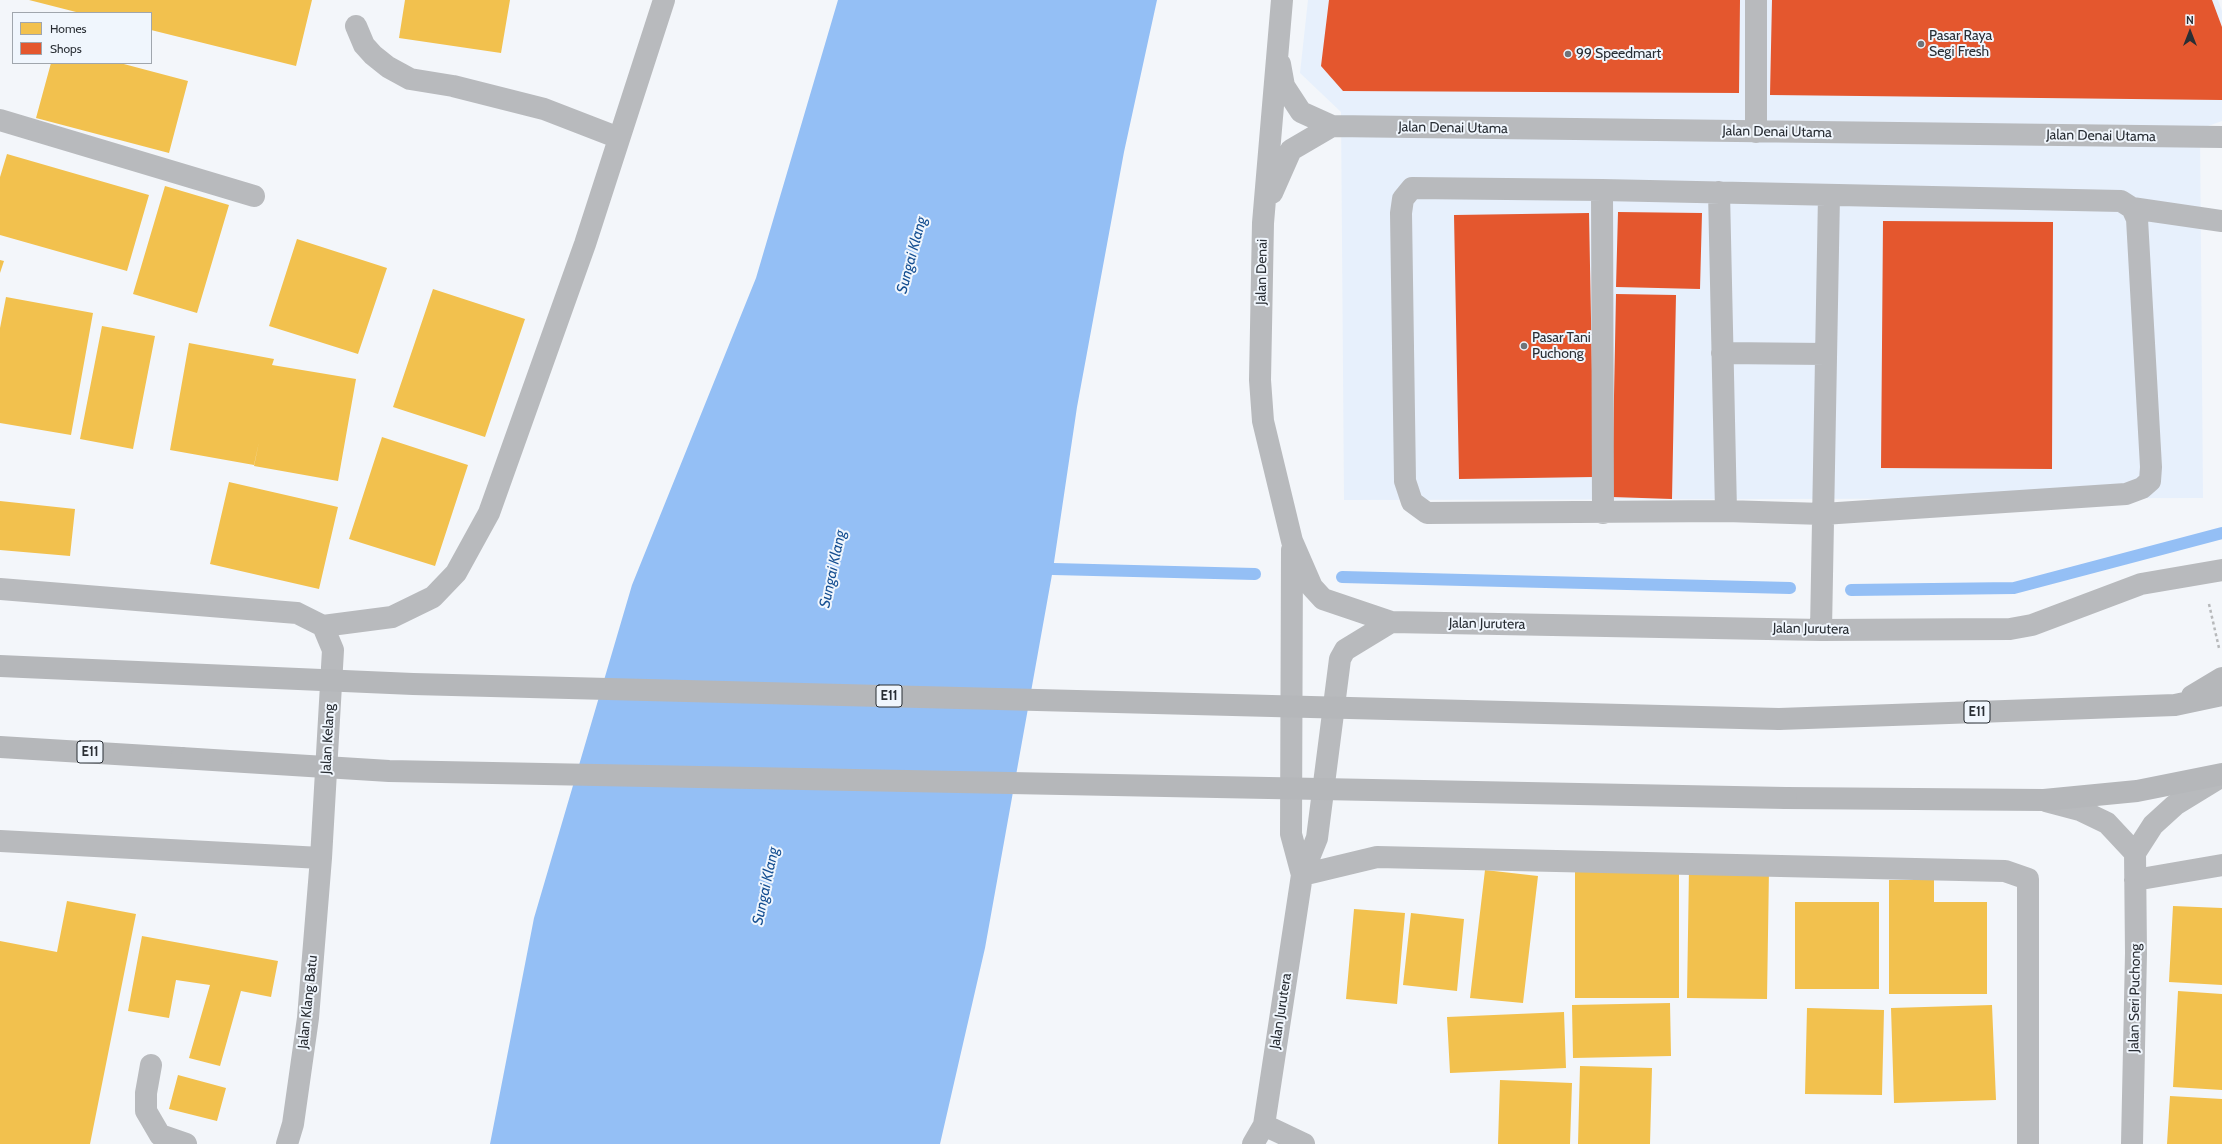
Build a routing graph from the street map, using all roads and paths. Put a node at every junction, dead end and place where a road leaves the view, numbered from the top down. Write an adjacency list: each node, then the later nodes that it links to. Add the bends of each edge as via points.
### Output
1 (664, 0): 10 (street)
2 (1282, 0): 5 (street, Jalan Denai)
3 (1756, 0): 8 (street)
4 (356, 26): 10 (street, via 368,50 388,67 410,79 453,86 544,109)
5 (1276, 47): 7 (street, Jalan Denai Utama, via 1284,86 1301,112); 17 (street, Jalan Denai)
6 (0, 120): 14 (street)
7 (1332, 126): 8 (street, Jalan Denai Utama); 17 (street, via 1291,150 1277,179)
8 (1756, 132): 9 (street, Jalan Denai Utama)
9 (2222, 137)
10 (619, 138): 28 (street, via 585,244 489,513 456,572 433,597 392,617)
11 (1602, 190): 12 (street); 21 (street); 21 (street, via 1412,188 1403,199 1401,213 1405,481 1412,502 1426,513)
12 (1719, 192): 13 (street); 18 (street)
13 (1829, 195): 15 (street, via 2121,201); 19 (street)
14 (254, 196)
15 (2132, 208): 16 (street); 22 (street, via 2137,219 2152,467 2150,481 2142,488 2126,494)
16 (2222, 221)
17 (1263, 223): 23 (street, Jalan Denai, via 1260,380 1263,421)
18 (1722, 353): 19 (street); 20 (street)
19 (1826, 354): 22 (street)
20 (1726, 511): 21 (street); 22 (street)
21 (1603, 513)
22 (1823, 514): 29 (street)
23 (1292, 541): 27 (street, Jalan Jurutera, via 1312,587 1323,599); 42 (street, Jalan Jurutera, via 1290,834)
24 (2222, 570): 29 (street, Jalan Jurutera, via 2141,584 2032,625 2010,629)
25 (0, 589): 28 (street, via 298,613)
26 (2209, 602): 30 (path)
27 (1391, 622): 29 (street, Jalan Jurutera); 42 (street, Jalan Jurutera, via 1345,650 1340,659 1318,838)
28 (323, 626): 40 (street, Jalan Kelang, via 333,650)
29 (1821, 630)
30 (2220, 656)
31 (0, 666): 34 (highway, E11, bridge, via 413,684 1779,719)
32 (2222, 678): 34 (highway)
33 (2222, 696): 34 (highway, E11)
34 (2175, 705)
35 (0, 746): 37 (highway, E11, bridge, via 389,771 1786,798)
36 (2222, 775): 37 (highway, E11, via 2137,791); 39 (street, via 2175,805 2153,825)
37 (2044, 800): 39 (street, via 2080,810 2107,823)
38 (0, 841): 40 (street)
39 (2135, 853): 43 (street, Jalan Seri Puchong)
40 (321, 858): 47 (street, Jalan Klang Batu, via 308,1018 293,1124)
41 (2222, 865): 43 (street)
42 (1302, 875): 45 (street, Jalan Jurutera); 50 (street, via 1376,857 2005,871 2028,879)
43 (2135, 880): 51 (street, Jalan Seri Puchong)
44 (150, 1064): 46 (street, via 146,1111 160,1135)
45 (1264, 1124): 48 (street, Jalan Jurutera); 49 (street)
46 (186, 1144)
47 (286, 1144)
48 (1253, 1144)
49 (1304, 1144)
50 (2028, 1144)
51 (2132, 1144)

